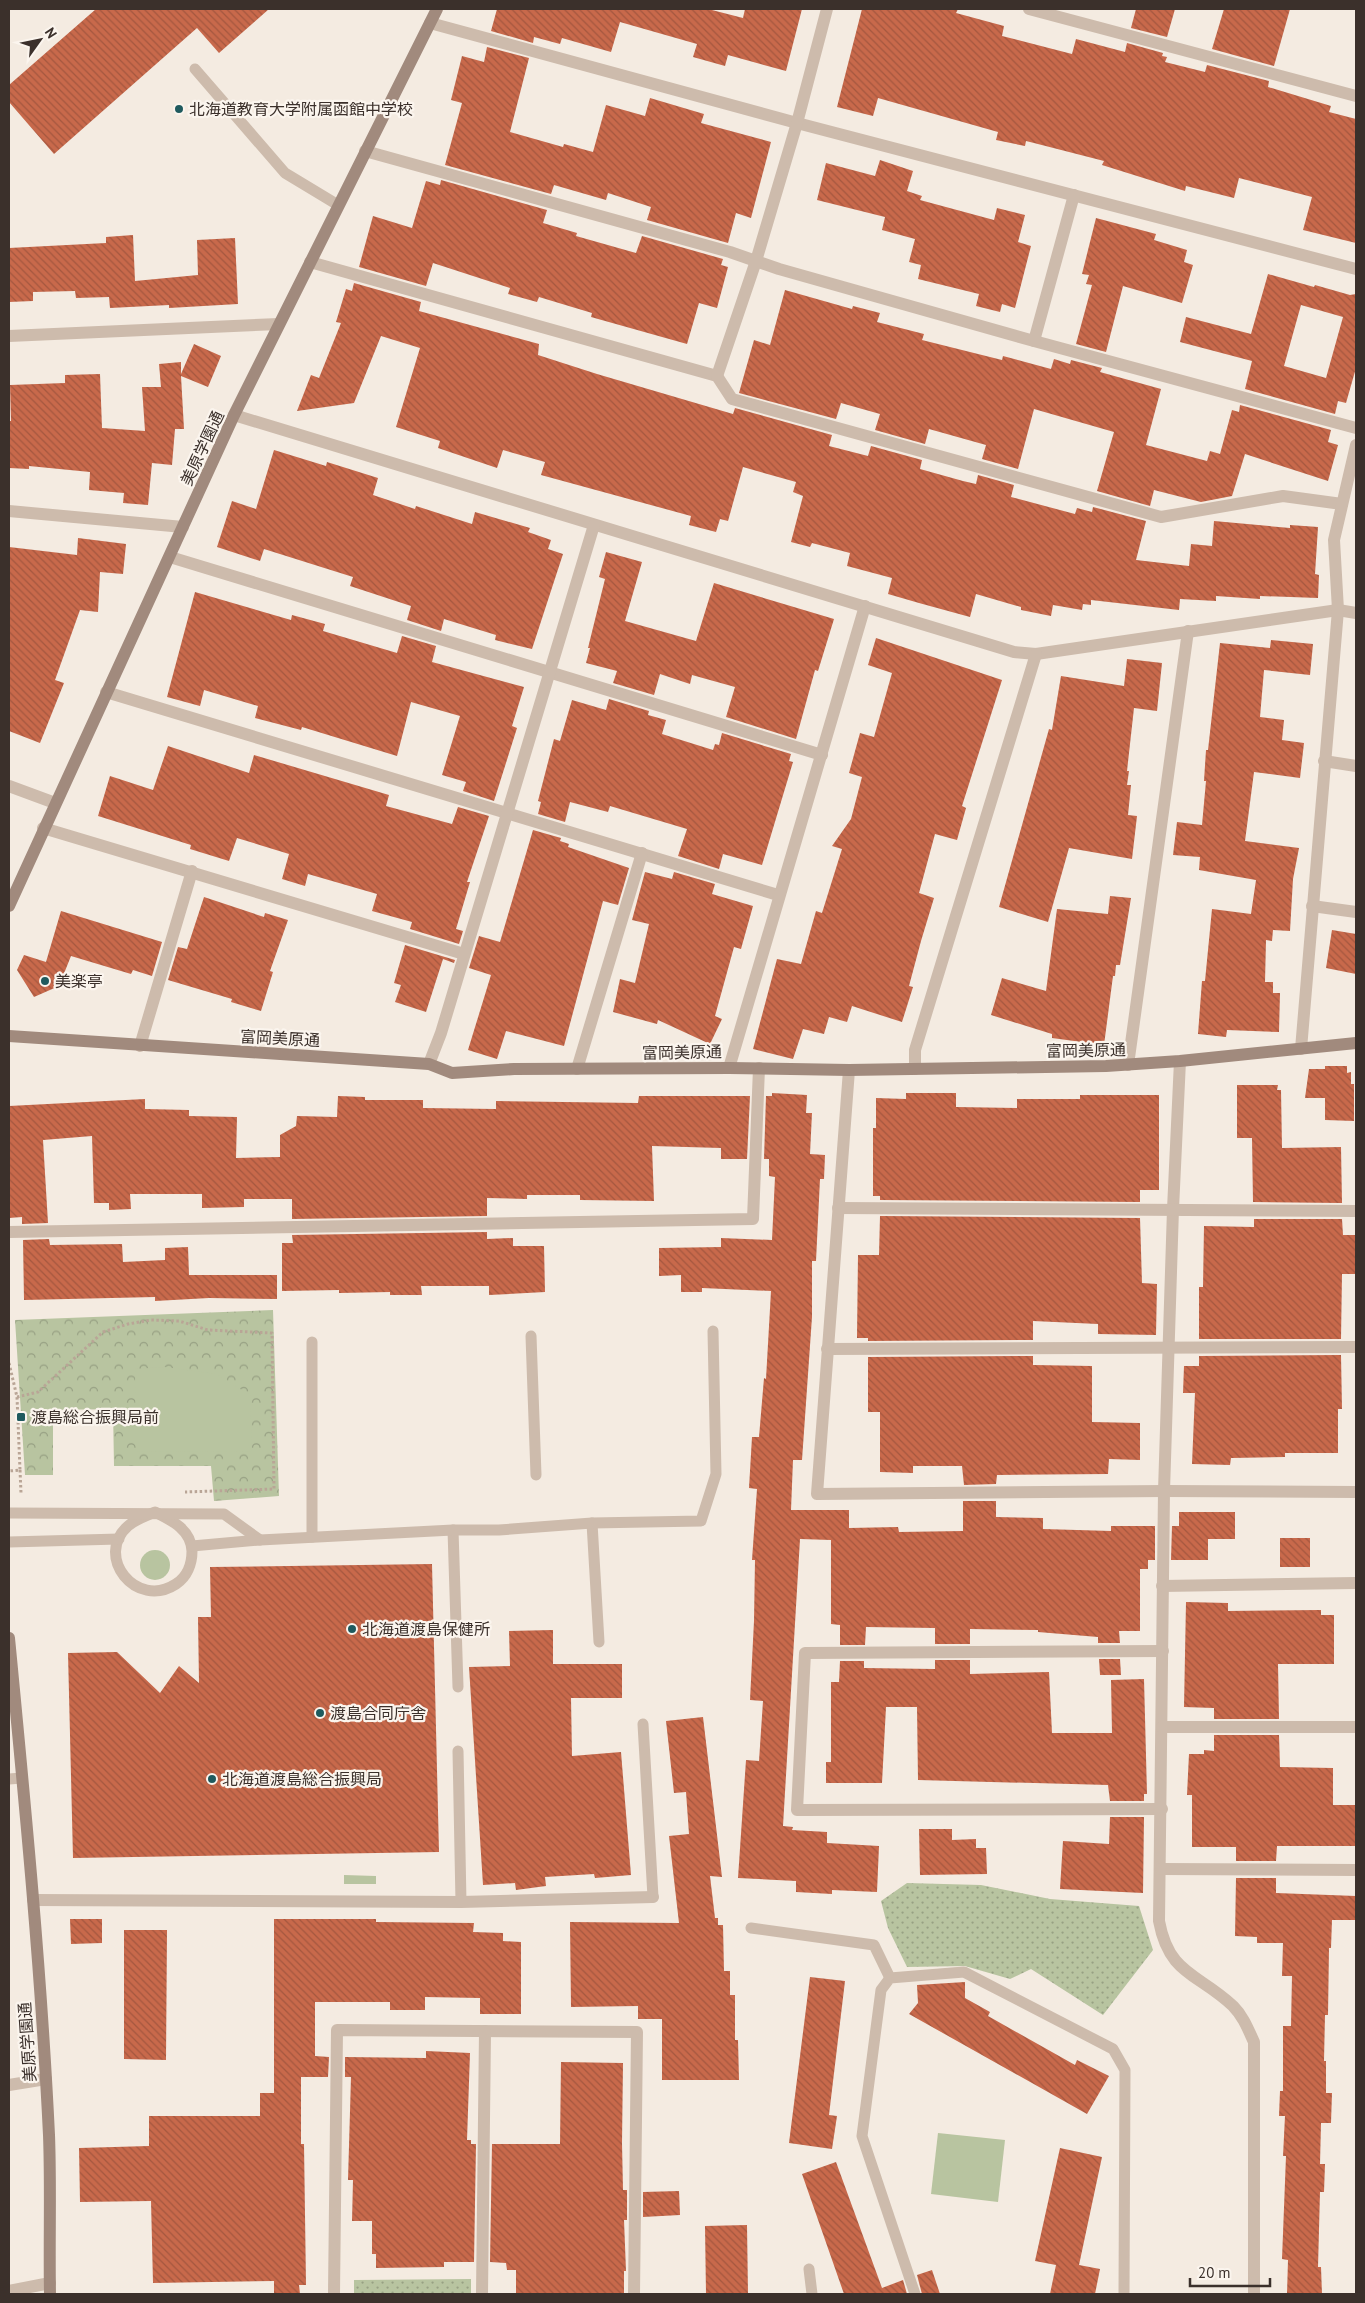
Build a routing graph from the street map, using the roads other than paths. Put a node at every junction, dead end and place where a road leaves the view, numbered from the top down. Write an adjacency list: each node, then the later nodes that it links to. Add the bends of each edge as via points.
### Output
1 (437, 9): 4 (street, 美原学園通)
2 (826, 9): 7 (street)
3 (1029, 9): 6 (street)
4 (430, 23): 7 (street); 8 (street, 美原学園通)
5 (195, 69): 10 (lane, via 285,173)
6 (1356, 96)
7 (797, 123): 9 (street); 11 (street)
8 (365, 151): 10 (street, 美原学園通); 11 (street)
9 (1074, 196): 13 (street); 16 (street)
10 (338, 205): 12 (street, 美原学園通)
11 (756, 261): 16 (street); 17 (street)
12 (310, 262): 14 (street, 美原学園通); 17 (street)
13 (1356, 269)
14 (279, 324): 15 (street); 18 (street, 美原学園通)
15 (9, 336)
16 (1034, 341): 19 (street)
17 (716, 376): 21 (street, via 732,399 1161,517 1283,496)
18 (234, 415): 23 (street); 24 (street, 美原学園通)
19 (1356, 428)
20 (1356, 445): 21 (street)
21 (1342, 504): 27 (street, via 1334,540)
22 (9, 511): 24 (street)
23 (594, 525): 26 (street); 31 (street)
24 (183, 527): 25 (street, 美原学園通)
25 (170, 558): 31 (street); 32 (street, 美原学園通)
26 (865, 606): 30 (street, via 1014,652); 33 (street)
27 (1338, 610): 28 (street); 29 (street); 34 (street)
28 (1356, 613)
29 (1188, 631): 30 (street); 53 (street)
30 (1036, 654): 57 (street, via 914,1050)
31 (550, 674): 33 (street); 38 (street)
32 (106, 692): 37 (street, 美原学園通); 38 (street)
33 (822, 755): 42 (street)
34 (1324, 761): 35 (street); 44 (street)
35 (1356, 766)
36 (9, 786): 37 (street)
37 (55, 803): 39 (street, 美原学園通)
38 (507, 813): 40 (street); 46 (street)
39 (43, 828): 41 (street); 43 (street, 美原学園通)
40 (642, 854): 42 (street); 56 (street)
41 (192, 871): 46 (street); 49 (street)
42 (778, 895): 54 (street)
43 (9, 906)
44 (1312, 906): 45 (street); 50 (street)
45 (1356, 912)
46 (464, 954): 52 (street)
47 (9, 1036): 49 (street, 富岡美原通)
48 (1356, 1043): 50 (street, 富岡美原通)
49 (140, 1046): 52 (street, 富岡美原通)
50 (1301, 1049): 51 (street, 富岡美原通)
51 (1180, 1061): 53 (street, 富岡美原通); 60 (street)
52 (429, 1064): 56 (street, 富岡美原通, via 452,1073)
53 (1128, 1065): 57 (street, 富岡美原通)
54 (729, 1068): 55 (street, 富岡美原通); 56 (street, 富岡美原通)
55 (759, 1068): 58 (street, 富岡美原通); 62 (street, via 753,1219)
56 (577, 1069)
57 (915, 1069): 58 (street, 富岡美原通)
58 (849, 1070): 59 (street)
59 (838, 1208): 60 (street); 67 (street)
60 (1173, 1209): 61 (street); 68 (street)
61 (1356, 1211)
62 (9, 1232)
63 (713, 1331): 74 (lane, via 716,1474 701,1521)
64 (531, 1336): 69 (lane)
65 (312, 1342): 76 (lane)
66 (1356, 1347): 68 (street)
67 (827, 1349): 68 (street); 70 (street, via 817,1494)
68 (1169, 1349): 70 (street)
69 (536, 1475)
70 (1164, 1491): 71 (street); 82 (street)
71 (1356, 1492)
72 (155, 1512): 73 (lane); 77 (lane, via 128,1526); 78 (lane, via 224,1514); 80 (lane, via 179,1524)
73 (9, 1513)
74 (592, 1523): 75 (lane); 84 (lane)
75 (454, 1530): 76 (lane); 87 (lane)
76 (312, 1538): 78 (lane)
77 (119, 1539): 79 (lane); 80 (lane, via 117,1564 123,1576 132,1585 151,1591 170,1588 180,1582 188,1571)
78 (260, 1540): 80 (lane)
79 (9, 1542)
80 (192, 1546)
81 (1356, 1582): 82 (street)
82 (1162, 1586): 85 (street)
83 (9, 1638): 86 (street, 美原学園通)
84 (599, 1642)
85 (1163, 1651): 89 (street); 94 (street, via 805,1652 797,1810)
86 (11, 1676): 92 (street, 美原学園通)
87 (458, 1687)
88 (643, 1724): 97 (lane)
89 (1162, 1727): 90 (street); 94 (street)
90 (1356, 1727)
91 (458, 1751): 99 (lane)
92 (22, 1778): 93 (lane); 98 (street, 美原学園通)
93 (9, 1779)
94 (1162, 1810): 95 (street)
95 (1161, 1869): 96 (street); 114 (street, via 1159,1921 1165,1946 1180,1966 1232,2005 1254,2042)
96 (1356, 1870)
97 (653, 1897): 99 (street)
98 (33, 1900): 99 (street); 103 (street, 美原学園通)
99 (460, 1902)
100 (752, 1928): 101 (lane, via 874,1945)
101 (890, 1978): 112 (lane, via 881,1990 862,2136); 113 (lane, via 964,1972 1113,2049 1125,2070)
102 (485, 2031): 108 (street, via 337,2030); 109 (street); 110 (street, via 637,2032)
103 (46, 2079): 104 (street); 106 (street, 美原学園通)
104 (9, 2084)
105 (809, 2269): 111 (lane)
106 (50, 2289): 107 (street)
107 (9, 2291)
108 (334, 2294)
109 (482, 2294)
110 (634, 2294)
111 (812, 2294)
112 (915, 2294)
113 (1124, 2294)
114 (1254, 2294)

